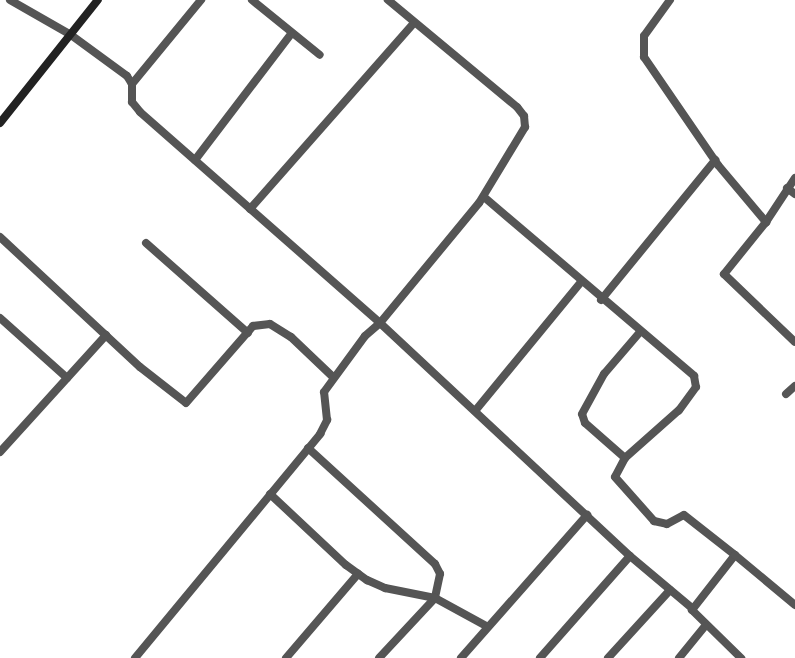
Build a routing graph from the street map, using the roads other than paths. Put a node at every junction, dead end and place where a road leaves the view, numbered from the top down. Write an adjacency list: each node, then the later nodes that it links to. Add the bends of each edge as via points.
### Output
1 (10, 0): 9 (street)
2 (98, 0): 9 (street)
3 (201, 0): 11 (street)
4 (252, 0): 8 (street)
5 (388, 0): 7 (street)
6 (670, 0): 14 (street, via 644,36 641,47)
7 (413, 24): 18 (street, via 524,116 521,137); 19 (street)
8 (291, 34): 10 (street); 13 (street)
9 (71, 35): 11 (street, via 127,76); 12 (street)
10 (320, 55)
11 (132, 84): 13 (street, via 132,102)
12 (0, 123)
13 (195, 160): 19 (street)
14 (715, 160): 20 (street); 24 (street)
15 (795, 178): 16 (street)
16 (787, 188): 17 (street); 20 (street)
17 (795, 194)
18 (484, 197): 23 (street); 26 (street)
19 (250, 209): 26 (street)
20 (766, 222): 30 (street, via 724,274)
21 (0, 237): 29 (street)
22 (146, 243): 28 (street)
23 (580, 282): 24 (street); 35 (street)
24 (601, 300): 27 (street)
25 (0, 318): 32 (street)
26 (380, 323): 31 (street, via 365,336); 35 (street)
27 (640, 332): 38 (street, via 604,374 582,414 585,423); 38 (street, via 694,376 697,383 679,410)
28 (248, 333): 29 (street, via 186,403); 31 (street, via 254,326 270,324 291,337)
29 (106, 335): 32 (street)
30 (795, 342)
31 (333, 377): 36 (street, via 324,392 327,420)
32 (67, 378): 37 (street)
33 (795, 386): 34 (street)
34 (786, 394)
35 (475, 411): 40 (street)
36 (308, 448): 39 (street); 45 (street, via 435,564 440,574)
37 (0, 452)
38 (626, 458): 41 (street, via 616,481 654,521 667,524 684,515)
39 (270, 494): 43 (street); 50 (street)
40 (587, 515): 42 (street); 49 (street)
41 (734, 555): 46 (street); 47 (street)
42 (630, 556): 44 (street); 54 (street)
43 (358, 574): 45 (street, via 385,588); 51 (street)
44 (670, 590): 47 (street); 55 (street)
45 (435, 598): 49 (street); 52 (street)
46 (795, 605)
47 (692, 608): 48 (street, via 693,615)
48 (705, 626): 56 (street); 57 (street)
49 (488, 627): 53 (street)
50 (134, 658)
51 (286, 658)
52 (379, 658)
53 (461, 658)
54 (540, 658)
55 (608, 658)
56 (679, 658)
57 (741, 658)

